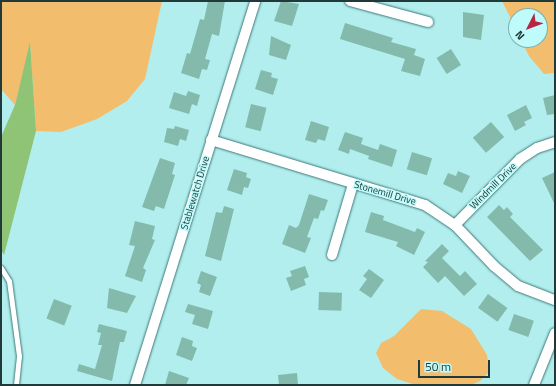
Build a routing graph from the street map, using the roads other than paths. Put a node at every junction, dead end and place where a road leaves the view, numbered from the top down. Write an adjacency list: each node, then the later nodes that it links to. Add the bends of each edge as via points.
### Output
1 (255, 1): 4 (street, Stablewatch Drive)
2 (350, 1): 3 (street)
3 (428, 22)
4 (211, 140): 6 (street, Stonemill Drive); 13 (street, Stablewatch Drive)
5 (555, 142): 7 (street, Windmill Drive, via 537,148 520,159)
6 (353, 184): 7 (street, Stonemill Drive, via 401,195 425,205); 8 (street)
7 (455, 225): 10 (street, Stonemill Drive, via 494,266 518,286)
8 (332, 255)
9 (1, 268): 12 (lane, via 9,281 19,356)
10 (555, 300)
11 (555, 333): 14 (street)
12 (16, 385)
13 (135, 385)
14 (534, 385)

